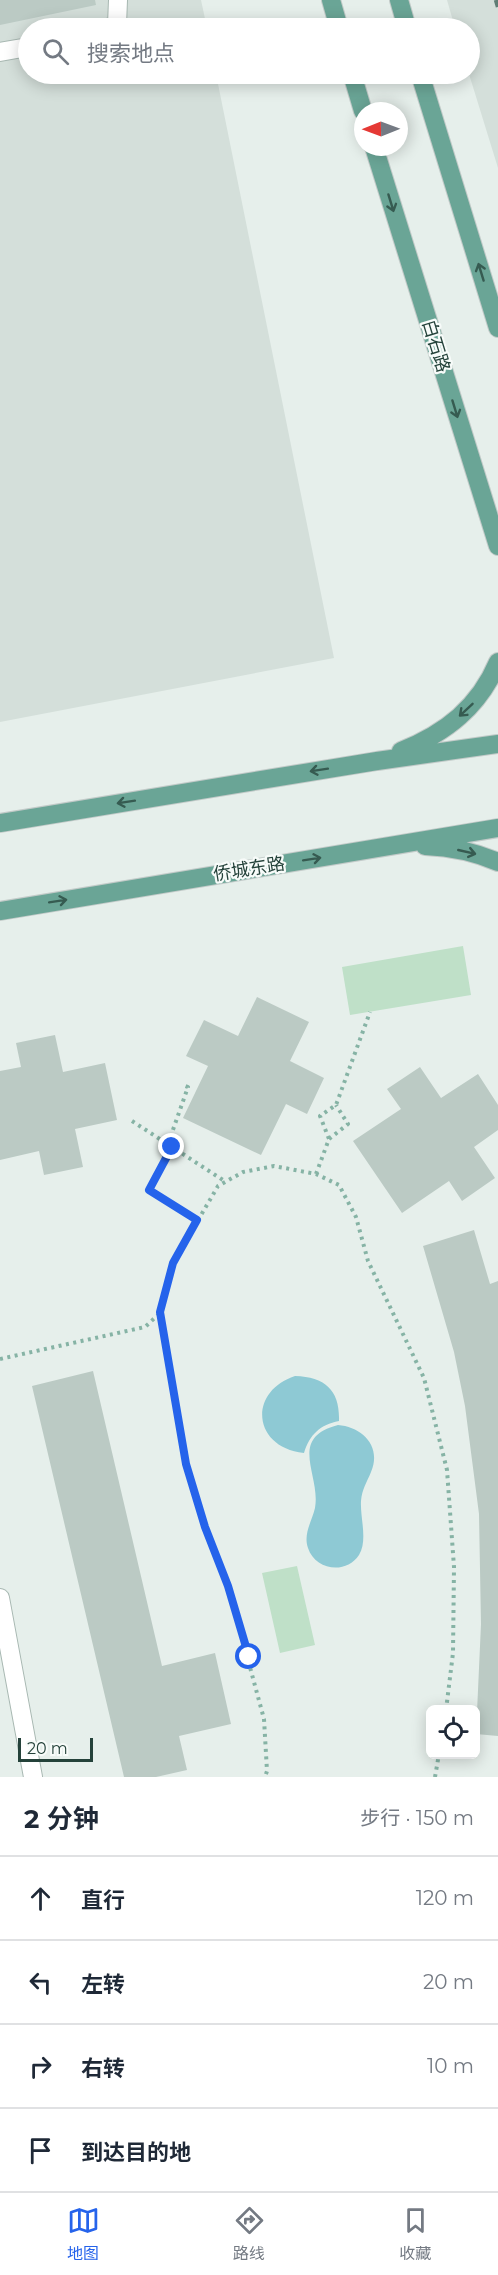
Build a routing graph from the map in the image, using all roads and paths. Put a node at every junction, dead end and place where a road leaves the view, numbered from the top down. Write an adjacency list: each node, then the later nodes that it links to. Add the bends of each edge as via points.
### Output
1 (118, 0): 4 (street)
2 (331, 0): 5 (main road)
3 (399, 0): 6 (main road)
4 (117, 18)
5 (336, 18)
6 (404, 18)
7 (18, 48): 8 (street)
8 (0, 51)
9 (355, 84): 11 (main road)
10 (423, 84): 13 (main road, one-way to 10)
11 (360, 102)
12 (377, 156): 14 (main road, 白石路, one-way to 14)
13 (498, 328)
14 (498, 546)
15 (498, 662): 17 (main road, one-way to 17, via 472,706 450,725 422,743)
16 (498, 744): 17 (main road)
17 (376, 761): 18 (main road, one-way to 18)
18 (0, 823)
19 (498, 828): 20 (main road, 侨城东路)
20 (393, 845): 21 (main road, one-way to 21, via 444,847); 22 (main road, 侨城东路, one-way to 20)
21 (498, 862)
22 (0, 911)
23 (370, 1012): 25 (path)
24 (183, 1085): 28 (path, via 188,1087)
25 (336, 1105): 27 (path, via 320,1116); 27 (path, via 348,1124)
26 (132, 1121): 28 (path)
27 (329, 1139): 29 (path)
28 (170, 1146): 30 (path); 31 (path, via 149,1190)
29 (316, 1174): 30 (path, via 274,1166 243,1172); 35 (path, via 339,1185 356,1217 368,1261 424,1378 447,1470 454,1567 453,1653)
30 (226, 1182): 31 (path, via 218,1186)
31 (197, 1220): 32 (path, via 173,1263)
32 (160, 1312): 33 (path, via 145,1327); 38 (path, via 186,1464 228,1586 264,1719)
33 (0, 1359)
34 (0, 1598): 37 (street)
35 (447, 1705)
36 (438, 1759): 39 (path)
37 (33, 1777)
38 (265, 1777)
39 (435, 1777)

